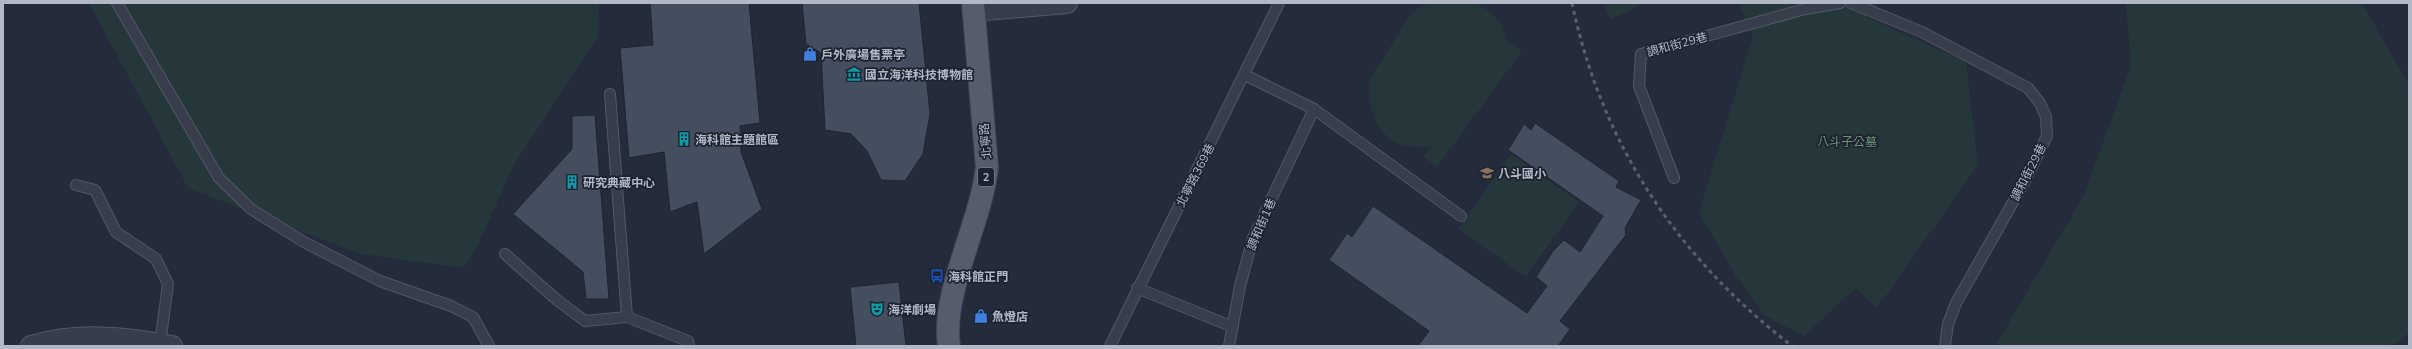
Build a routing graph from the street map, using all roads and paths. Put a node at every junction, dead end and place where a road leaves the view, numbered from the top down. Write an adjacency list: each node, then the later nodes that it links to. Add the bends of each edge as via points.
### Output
1 (118, 3): 20 (lane, via 219,178 251,209 304,242 380,281 451,306 473,317)
2 (1067, 3): 6 (street)
3 (1279, 3): 7 (lane, 北寧路369巷)
4 (1840, 3): 10 (lane, 調和街29巷, via 1806,9 1641,54 1639,86)
5 (1851, 3): 25 (lane, 調和街29巷, via 1922,32 2028,88 2040,103 2046,117 2047,136 2025,181 1956,303 1948,324)
6 (973, 7): 22 (main road, 北寧路 / 2, via 987,167 984,192 951,299 948,320)
7 (1245, 75): 9 (lane); 14 (lane, 北寧路369巷)
8 (610, 94): 15 (lane)
9 (1314, 109): 12 (lane); 16 (lane, 調和街1巷, via 1253,238 1240,286)
10 (1674, 178)
11 (76, 185): 18 (lane, via 94,190 116,232 156,258 168,284)
12 (1461, 216)
13 (505, 254): 15 (lane, via 556,300 585,321)
14 (1137, 288): 16 (lane); 23 (lane, 北寧路369巷)
15 (627, 317): 21 (lane, via 688,341)
16 (1233, 328): 24 (lane, 調和街1巷)
17 (86, 342): 18 (street, via 130,339); 19 (street, via 51,340)
18 (166, 345)
19 (31, 346)
20 (490, 346)
21 (688, 346)
22 (949, 346)
23 (1110, 346)
24 (1229, 346)
25 (1945, 346)

